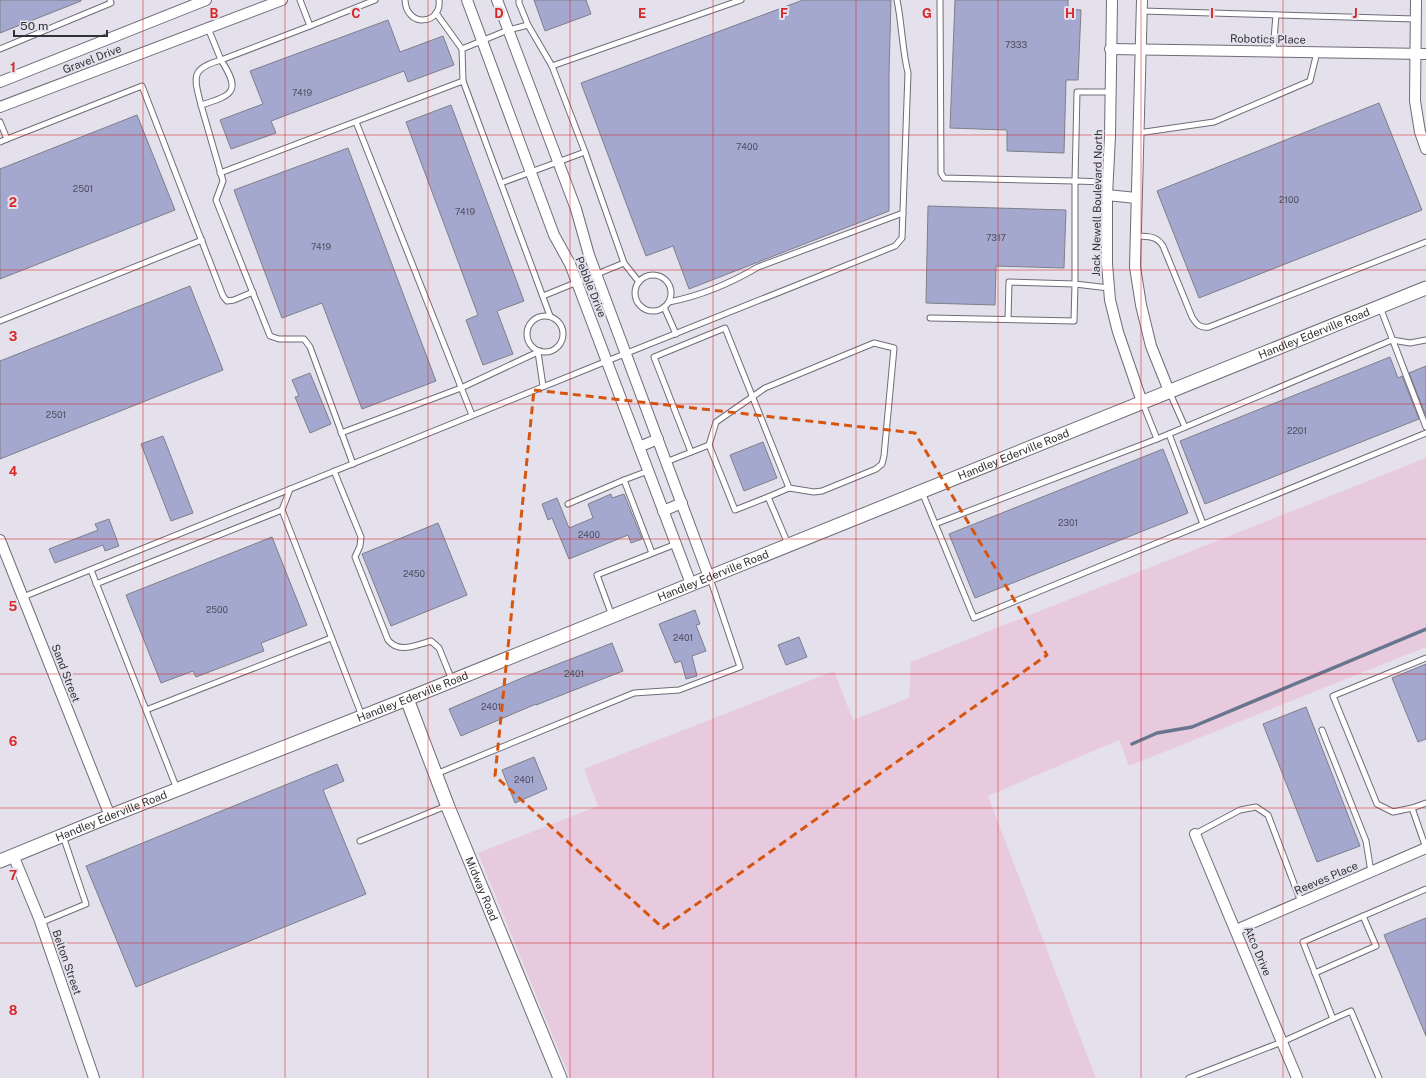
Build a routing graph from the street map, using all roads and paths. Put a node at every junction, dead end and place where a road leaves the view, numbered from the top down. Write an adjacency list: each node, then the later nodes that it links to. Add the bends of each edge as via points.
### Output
1 (110, 0): 27 (lane, via 111,3)
2 (206, 0): 36 (street, Gravel Drive)
3 (282, 0): 23 (street, Gravel Drive)
4 (300, 0): 22 (lane)
5 (375, 0): 22 (lane)
6 (405, 0): 18 (lane, via 407,12 416,19 427,19)
7 (439, 0): 18 (lane)
8 (467, 0): 25 (street, Pebble Drive)
9 (497, 0): 24 (street, Pebble Drive)
10 (519, 0): 21 (lane)
11 (741, 0): 35 (lane)
12 (897, 0): 56 (lane, via 908,73)
13 (940, 0): 51 (lane, via 941,173 944,178)
14 (1112, 0): 26 (street, Jack Newell Boulevard North)
15 (1142, 0): 17 (street)
16 (1416, 0): 20 (street)
17 (1142, 11): 19 (lane); 29 (street)
18 (436, 13): 28 (lane)
19 (1276, 15): 20 (lane); 30 (lane)
20 (1416, 19): 32 (street)
21 (528, 25): 24 (lane); 35 (lane)
22 (310, 26): 34 (lane)
23 (208, 28): 34 (lane); 40 (street, Gravel Drive)
24 (508, 30): 25 (lane); 48 (street, Pebble Drive)
25 (482, 41): 28 (lane); 49 (street, Pebble Drive)
26 (1110, 48): 29 (street, Robotics Place); 38 (street, Jack Newell Boulevard North)
27 (0, 49)
28 (462, 49): 37 (lane)
29 (1140, 49): 30 (street, Robotics Place); 43 (street)
30 (1273, 51): 31 (street, Robotics Place)
31 (1317, 52): 32 (street, Robotics Place); 43 (lane, via 1310,82 1214,122)
32 (1414, 53): 33 (street, Robotics Place); 46 (street, via 1415,101 1420,132)
33 (1426, 54)
34 (221, 60): 39 (lane, via 203,66 198,71 196,84); 39 (lane, via 233,83 232,89 224,98)
35 (552, 66): 47 (lane)
36 (0, 82)
37 (464, 82): 42 (lane); 53 (lane)
38 (1110, 92): 51 (lane, via 1077,92); 52 (street, Jack Newell Boulevard North)
39 (201, 104): 50 (lane)
40 (0, 108)
41 (0, 122): 44 (lane)
42 (356, 122): 50 (lane); 83 (lane)
43 (1138, 133): 55 (street)
44 (7, 139): 45 (lane); 58 (lane, via 142,86)
45 (0, 142)
46 (1426, 149)
47 (584, 152): 48 (lane); 60 (lane)
48 (558, 161): 49 (lane); 61 (street, Pebble Drive, via 576,208 588,255)
49 (530, 172): 53 (lane); 62 (street, Pebble Drive, via 554,235)
50 (220, 174): 67 (lane, via 222,181 216,200)
51 (1076, 181): 52 (lane); 64 (lane)
52 (1108, 182): 54 (street, Jack Newell Boulevard North)
53 (501, 183): 68 (lane)
54 (1107, 195): 55 (street); 65 (street, Jack Newell Boulevard North)
55 (1136, 198): 57 (street)
56 (903, 213): 69 (lane, via 758,267 738,279 686,299); 76 (lane, via 902,238 895,246)
57 (1136, 236): 59 (lane, via 1159,240 1192,317 1196,325 1202,328); 84 (street, via 1135,267 1141,305 1151,346)
58 (202, 240): 67 (lane, via 222,296 228,301); 75 (lane)
59 (1426, 242)
60 (624, 263): 61 (lane); 63 (lane)
61 (596, 274): 62 (lane); 80 (street, Pebble Drive)
62 (577, 282): 68 (lane); 81 (street, Pebble Drive)
63 (639, 282): 69 (lane, via 654,275 664,279 670,287); 70 (lane, via 636,293 639,303 654,311)
64 (1075, 284): 65 (lane); 74 (lane, via 1009,282); 74 (lane, via 1074,321)
65 (1109, 288): 86 (street, Jack Newell Boulevard North, via 1118,332)
66 (1426, 288): 71 (main road, Handley Ederville Road)
67 (253, 292): 90 (lane, via 270,336 279,339 304,339 310,347)
68 (543, 296): 72 (lane)
69 (669, 302): 70 (lane)
70 (664, 307): 76 (lane)
71 (1380, 307): 77 (lane); 84 (main road, Handley Ederville Road)
72 (550, 316): 79 (lane, via 539,316 530,323 528,329 528,340); 79 (lane, via 560,322 564,333 563,339 552,351)
73 (930, 318): 74 (lane)
74 (1008, 319)
75 (0, 321)
76 (676, 334): 80 (lane)
77 (1392, 340): 78 (lane, via 1410,343); 88 (lane); 89 (lane)
78 (1426, 340)
79 (539, 352): 82 (lane); 83 (lane)
80 (626, 354): 81 (lane); 93 (street, Pebble Drive)
81 (607, 361): 82 (lane); 96 (street, Pebble Drive)
82 (543, 386): 87 (lane)
83 (461, 388): 87 (lane); 90 (lane)
84 (1169, 391): 86 (main road, Handley Ederville Road); 88 (lane)
85 (752, 396): 95 (lane, via 716,422); 97 (lane, via 725,328 654,357); 103 (lane); 103 (lane, via 765,388 874,342 894,348 882,464 876,469 822,491)
86 (1142, 402): 94 (lane); 105 (main road, Handley Ederville Road)
87 (472, 415): 99 (lane)
88 (1185, 427): 92 (lane)
89 (1426, 427)
90 (341, 433): 99 (lane)
91 (1426, 433): 112 (lane)
92 (1169, 434): 94 (lane); 112 (lane)
93 (658, 439): 96 (street); 98 (street, Pebble Drive)
94 (1157, 439): 111 (lane)
95 (709, 445): 97 (lane); 106 (lane, via 735,510)
96 (639, 447): 101 (street, Pebble Drive)
97 (691, 452): 98 (lane)
98 (666, 462): 107 (street, Pebble Drive)
99 (352, 464): 100 (lane)
100 (334, 471): 104 (lane); 125 (lane, via 361,537 355,557 388,640 392,645 404,648 431,641 439,648)
101 (648, 471): 102 (lane); 110 (street, Pebble Drive)
102 (624, 480): 108 (lane); 116 (lane)
103 (789, 488): 106 (lane)
104 (290, 489): 109 (lane); 117 (lane)
105 (922, 491): 111 (lane); 115 (main road, Handley Ederville Road)
106 (768, 497): 115 (lane)
107 (682, 503): 110 (street); 118 (street, Pebble Drive)
108 (568, 504)
109 (282, 510): 119 (lane); 123 (lane)
110 (663, 511): 114 (street, Pebble Drive)
111 (935, 524): 112 (lane, via 974,618)
112 (1203, 524)
113 (0, 540): 121 (street, Sand Street)
114 (676, 544): 116 (lane); 120 (street, Pebble Drive)
115 (788, 545): 118 (main road, Handley Ederville Road)
116 (652, 553): 122 (lane, via 596,575)
117 (91, 570): 119 (lane); 121 (lane)
118 (709, 577): 120 (main road, Handley Ederville Road); 130 (lane, via 740,667 679,690 634,693)
119 (96, 584): 127 (lane)
120 (691, 584): 122 (main road, Handley Ederville Road)
121 (23, 597): 135 (street, Sand Street)
122 (612, 616): 125 (main road, Handley Ederville Road)
123 (331, 638): 127 (lane); 128 (lane)
124 (1426, 658): 134 (lane, via 1333,696 1377,804 1393,812)
125 (452, 681): 126 (main road, Handley Ederville Road)
126 (407, 699): 128 (main road, Handley Ederville Road); 130 (main road, Midway Road)
127 (146, 710): 131 (lane)
128 (362, 717): 131 (main road, Handley Ederville Road)
129 (1322, 730): 142 (lane, via 1366,841)
130 (436, 774): 133 (main road, Midway Road)
131 (177, 790): 135 (main road, Handley Ederville Road)
132 (1426, 803): 134 (lane)
133 (448, 806): 138 (lane); 152 (main road, Midway Road)
134 (1412, 808): 139 (lane)
135 (110, 816): 137 (main road, Handley Ederville Road)
136 (1196, 834): 144 (lane, via 1240,810 1256,807 1268,815); 147 (street, Atco Drive)
137 (63, 835): 140 (main road, Handley Ederville Road); 146 (lane, via 86,904)
138 (360, 841)
139 (1426, 848): 142 (street, Reeves Place)
140 (13, 856): 141 (main road, Handley Ederville Road); 146 (street, Belton Street)
141 (0, 861)
142 (1371, 872): 144 (street, Reeves Place)
143 (1426, 889): 145 (lane)
144 (1300, 902): 147 (street, Reeves Place)
145 (1363, 916): 148 (lane, via 1303,942); 148 (lane, via 1376,946)
146 (40, 923): 151 (street, Belton Street)
147 (1236, 930): 150 (street, Atco Drive)
148 (1315, 973): 149 (lane)
149 (1333, 1019): 150 (lane); 155 (lane, via 1352,1011)
150 (1282, 1042): 153 (lane); 154 (street, Atco Drive)
151 (94, 1078)
152 (560, 1078)
153 (1189, 1078)
154 (1297, 1078)
155 (1380, 1078)

